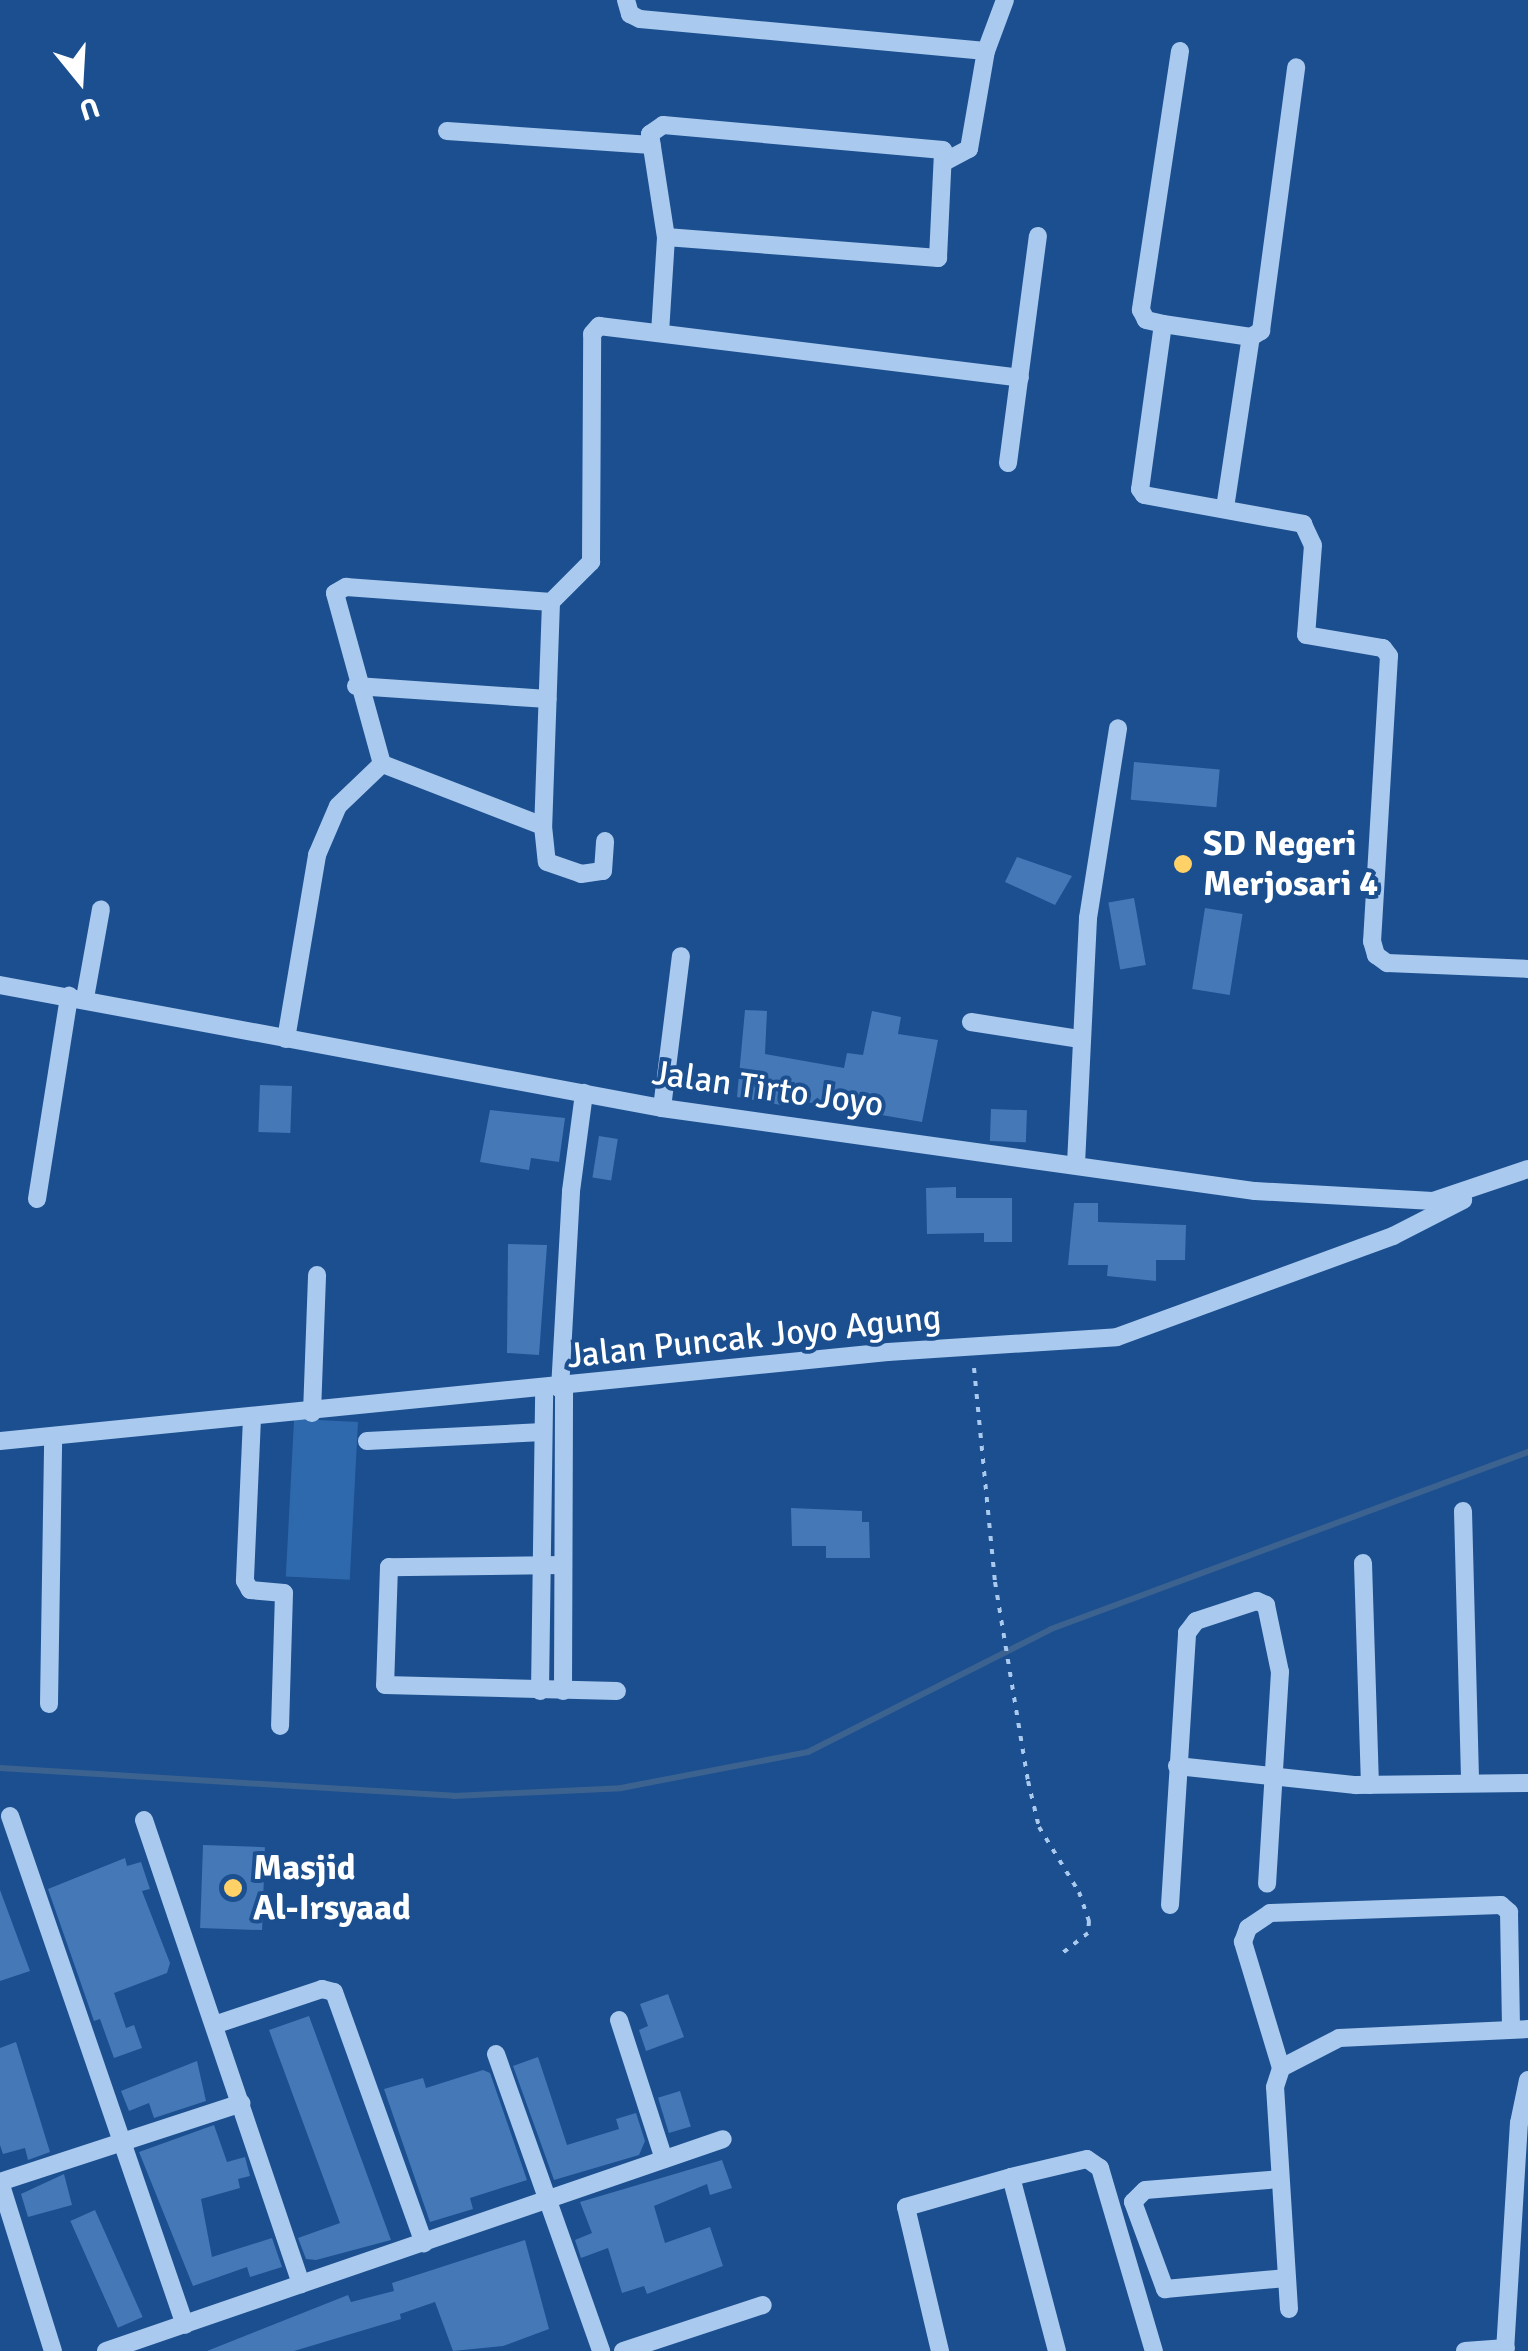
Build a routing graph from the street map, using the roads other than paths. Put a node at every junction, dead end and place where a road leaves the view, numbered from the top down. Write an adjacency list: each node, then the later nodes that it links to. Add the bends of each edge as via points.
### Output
1 (626, 0): 3 (street, via 630,14 640,19)
2 (1005, 0): 3 (street)
3 (986, 52): 8 (street, via 969,149)
4 (1180, 52): 11 (street, via 1140,310 1146,320)
5 (1296, 67): 13 (street, via 1261,331)
6 (447, 131): 7 (street)
7 (652, 145): 8 (street, via 650,134 662,126 934,148); 10 (street)
8 (946, 161): 10 (street, via 938,258)
9 (1038, 236): 14 (street)
10 (666, 237): 12 (street)
11 (1164, 324): 13 (street); 16 (street, via 1140,489)
12 (660, 332): 14 (street); 17 (street, via 608,325 592,334 592,562)
13 (1251, 337): 16 (street)
14 (1020, 378): 15 (street)
15 (1008, 463)
16 (1225, 508): 26 (street, via 1303,524 1313,545 1306,635 1382,648 1389,656 1376,955 1387,963)
17 (551, 602): 18 (street, via 339,590 332,600); 19 (street)
18 (356, 686): 19 (street); 21 (street)
19 (548, 699): 22 (street)
20 (1118, 728): 30 (street, via 1088,918)
21 (382, 764): 22 (street); 31 (street, via 338,806 323,839 306,895)
22 (542, 826): 23 (street, via 546,862 581,874 604,870)
23 (606, 841)
24 (101, 909): 28 (street)
25 (681, 956): 33 (street)
26 (1528, 969)
27 (0, 985): 28 (street, Jalan Tirto Joyo)
28 (77, 997): 31 (street, Jalan Tirto Joyo); 37 (street)
29 (970, 1022): 30 (street)
30 (1080, 1039): 34 (street)
31 (286, 1040): 32 (street, Jalan Tirto Joyo)
32 (584, 1094): 33 (street, Jalan Tirto Joyo); 39 (street)
33 (662, 1108): 34 (street, Jalan Tirto Joyo)
34 (1076, 1164): 36 (street, Jalan Tirto Joyo, via 1334,1199 1433,1200)
35 (1528, 1169): 36 (street, Jalan Tirto Joyo)
36 (1485, 1188): 39 (street, Jalan Puncak Joyo Agung, via 1393,1236 1150,1329)
37 (37, 1198)
38 (317, 1275): 40 (street)
39 (556, 1390): 40 (street, Jalan Puncak Joyo Agung); 42 (street); 49 (street)
40 (312, 1412): 41 (street, Jalan Puncak Joyo Agung)
41 (252, 1418): 43 (street, Jalan Puncak Joyo Agung); 54 (street, via 245,1581 250,1590 284,1594)
42 (543, 1432): 45 (street); 48 (street)
43 (53, 1436): 44 (street, Jalan Puncak Joyo Agung); 53 (street)
44 (0, 1441)
45 (367, 1441)
46 (1463, 1511): 57 (street)
47 (1363, 1563): 59 (street)
48 (542, 1564): 49 (street); 50 (street); 50 (street, via 393,1565 386,1572 390,1689)
49 (563, 1564): 51 (street)
50 (540, 1690): 51 (street)
51 (563, 1690): 52 (street)
52 (617, 1691)
53 (49, 1704)
54 (280, 1726)
55 (1177, 1766): 56 (street); 56 (street, via 1187,1633 1196,1621 1257,1600 1266,1605 1280,1672); 63 (street)
56 (1274, 1777): 59 (street); 62 (street)
57 (1470, 1783): 58 (street); 59 (street)
58 (1528, 1783)
59 (1370, 1785)
60 (10, 1816): 72 (street)
61 (144, 1820): 65 (street)
62 (1267, 1884)
63 (1170, 1906)
64 (619, 2020): 73 (street)
65 (214, 2024): 70 (street); 78 (street, via 322,1989 334,1992)
66 (1519, 2029): 68 (street, via 1339,2038); 68 (street, via 1509,1912 1502,1905 1270,1913 1248,1928 1243,1942)
67 (496, 2054): 77 (street)
68 (1281, 2068): 75 (street, via 1275,2087)
69 (1528, 2080): 84 (street, via 1519,2123)
70 (241, 2103): 72 (street); 80 (street)
71 (722, 2139): 73 (street)
72 (123, 2140): 76 (street); 83 (street)
73 (664, 2159): 77 (street)
74 (1011, 2177): 89 (street, via 906,2207); 90 (street); 91 (street, via 1087,2158 1100,2168)
75 (1280, 2180): 79 (street); 79 (street, via 1145,2190 1133,2202 1165,2289)
76 (0, 2182): 85 (street)
77 (544, 2201): 78 (street); 87 (street)
78 (424, 2244): 80 (street)
79 (1287, 2278): 82 (street)
80 (301, 2284): 83 (street)
81 (763, 2304): 88 (street)
82 (1290, 2309)
83 (184, 2325): 86 (street)
84 (1505, 2349): 92 (street)
85 (53, 2351)
86 (106, 2351)
87 (601, 2351)
88 (623, 2351)
89 (940, 2351)
90 (1057, 2351)
91 (1154, 2351)
92 (1465, 2351)

